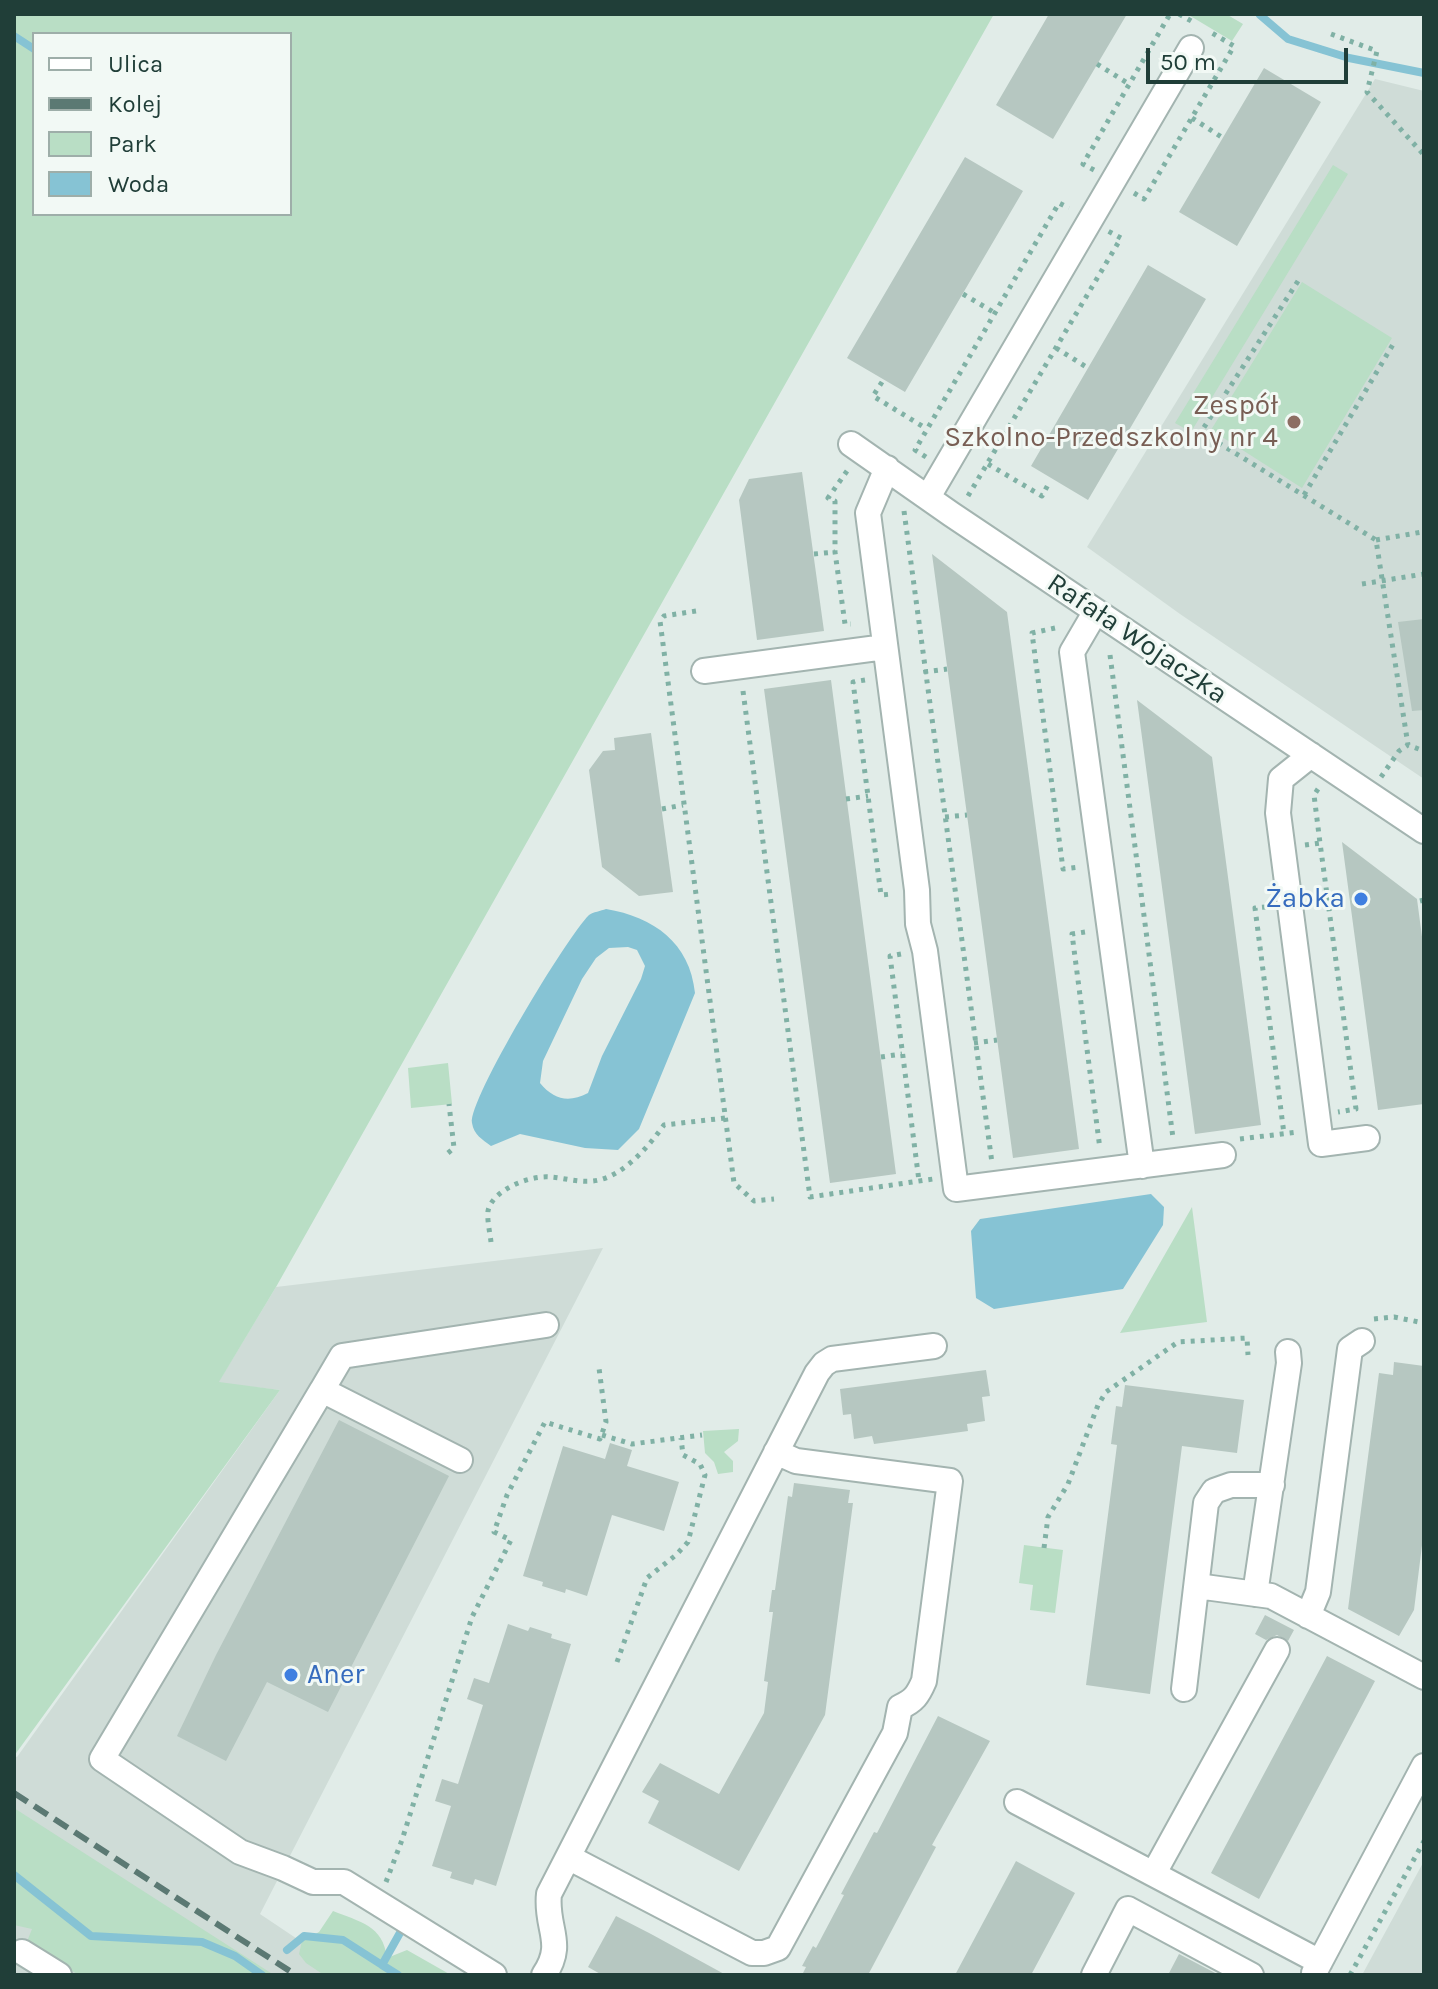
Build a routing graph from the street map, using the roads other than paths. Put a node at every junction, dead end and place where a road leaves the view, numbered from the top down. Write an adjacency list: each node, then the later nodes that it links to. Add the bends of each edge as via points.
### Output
1 (1191, 48): 4 (street)
2 (856, 447): 3 (street, Rafała Wojaczka)
3 (887, 468): 4 (street, Rafała Wojaczka); 6 (street, via 868,513)
4 (922, 494): 5 (street, Rafała Wojaczka)
5 (1096, 611): 8 (street, Rafała Wojaczka); 12 (street, via 1072,652)
6 (885, 647): 7 (street); 12 (street, via 956,1189)
7 (704, 671)
8 (1311, 755): 9 (street, Rafała Wojaczka); 10 (street, via 1281,779 1278,813 1321,1144)
9 (1424, 831)
10 (1367, 1138)
11 (1223, 1155): 12 (street)
12 (1142, 1166)
13 (546, 1325): 17 (street, via 342,1356)
14 (1362, 1341): 23 (street, via 1350,1349 1318,1592)
15 (934, 1346): 18 (street, via 824,1364)
16 (1288, 1352): 20 (street)
17 (322, 1390): 19 (street); 35 (street, via 102,1759 240,1852 313,1882 344,1882)
18 (776, 1452): 30 (street); 30 (street, via 796,1461 950,1481 919,1694 900,1707 895,1733 778,1948 752,1953)
19 (460, 1460)
20 (1272, 1485): 21 (street, via 1231,1485 1214,1491 1206,1503); 22 (street)
21 (1197, 1586): 22 (street); 26 (street)
22 (1255, 1594): 23 (street, via 1271,1596)
23 (1308, 1616): 25 (street)
24 (1277, 1650): 31 (street)
25 (1424, 1677)
26 (1184, 1689)
27 (1424, 1766): 29 (street)
28 (1017, 1802): 31 (street)
29 (1415, 1807): 33 (street)
30 (568, 1857): 36 (street, via 549,1894 555,1955)
31 (1154, 1873): 33 (street)
32 (22, 1952): 34 (street)
33 (1317, 1968)
34 (59, 1975)
35 (494, 1975)
36 (544, 1975)
37 (1094, 1975): 38 (street, via 1128,1909)
38 (1251, 1975)

